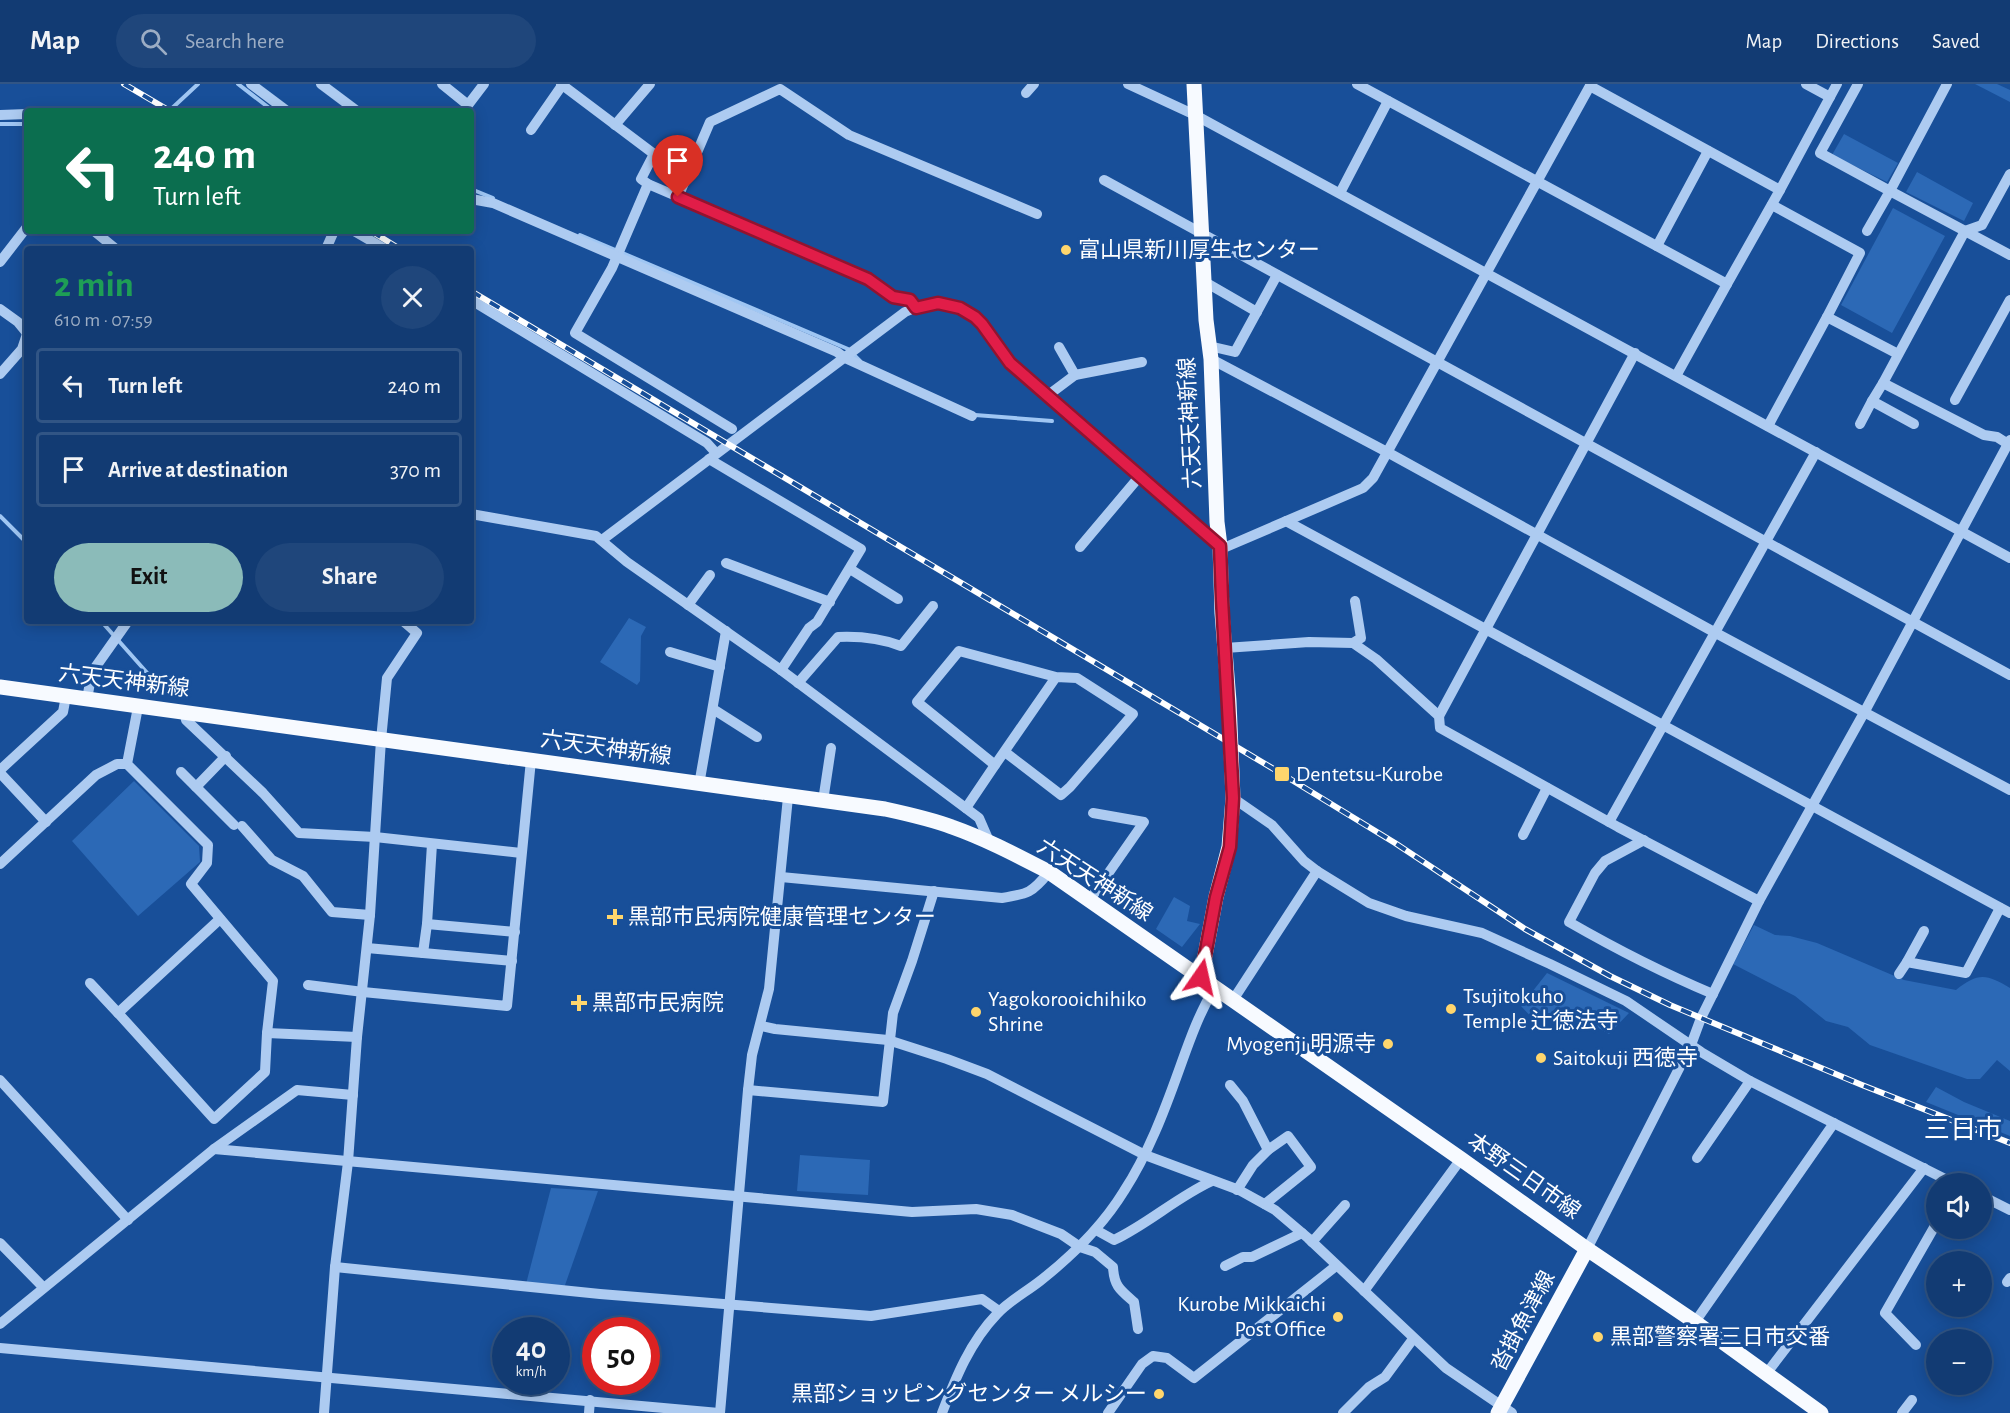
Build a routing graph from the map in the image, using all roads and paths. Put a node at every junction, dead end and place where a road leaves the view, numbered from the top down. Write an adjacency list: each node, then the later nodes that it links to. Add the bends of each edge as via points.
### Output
1 (251, 84): 17 (street)
2 (321, 84): 18 (street)
3 (442, 84): 19 (street)
4 (484, 84): 19 (street)
5 (562, 84): 23 (street); 24 (street)
6 (650, 84): 23 (street)
7 (1128, 84): 22 (street)
8 (1194, 84): 22 (main road, 六天天神新線)
9 (1357, 84): 16 (street)
10 (1806, 84): 15 (street)
11 (1837, 84): 15 (street)
12 (1858, 84): 31 (street, via 1820,153)
13 (1947, 84): 31 (street)
14 (1590, 85): 25 (street); 28 (street)
15 (1830, 97): 30 (street)
16 (1388, 101): 28 (street); 32 (street)
17 (283, 108)
18 (353, 108)
19 (466, 108)
20 (24, 114): 21 (street)
21 (0, 115)
22 (1195, 115): 32 (street); 42 (main road, 六天天神新線)
23 (615, 125): 29 (street, via 654,154 641,179)
24 (531, 130)
25 (1708, 151): 30 (street); 45 (street)
26 (2010, 174): 39 (street, via 1982,225)
27 (1104, 180): 42 (street)
28 (1538, 181): 45 (street); 49 (street)
29 (648, 184): 33 (street); 47 (street)
30 (1780, 190): 35 (street)
31 (1890, 191): 38 (street); 39 (street)
32 (1340, 194): 49 (street)
33 (678, 197): 36 (street, via 710,122 780,89 849,135); 55 (street, via 868,279 893,297 910,300)
34 (474, 200): 47 (street, via 493,203)
35 (1772, 205): 52 (street); 58 (street, via 1860,253)
36 (1037, 214)
37 (24, 231): 48 (street)
38 (1866, 231)
39 (1965, 231): 46 (street); 64 (street)
40 (98, 234): 43 (street)
41 (359, 234): 44 (street)
42 (1202, 235): 50 (street); 51 (main road, 六天天神新線)
43 (112, 246)
44 (380, 246)
45 (1657, 246): 52 (street)
46 (2010, 255)
47 (617, 257): 65 (street); 79 (street, via 575,333)
48 (0, 262)
49 (1487, 273): 63 (street); 66 (street)
50 (1277, 275): 57 (street); 66 (street)
51 (1205, 282): 57 (street); 62 (main road, 六天天神新線)
52 (1727, 284): 70 (street)
53 (2010, 300): 73 (street)
54 (474, 302): 84 (street, via 707,443)
55 (916, 308): 65 (street, via 905,312); 72 (street, via 938,303 960,308 975,317 1010,363)
56 (0, 309): 59 (street)
57 (1257, 312): 62 (street, via 1235,352)
58 (1827, 316): 64 (street); 78 (street)
59 (24, 329)
60 (24, 343): 68 (street)
61 (1059, 347): 69 (street)
62 (1210, 353): 82 (street); 92 (main road, 六天天神新線)
63 (1635, 354): 70 (street); 81 (street)
64 (1898, 354): 71 (street)
65 (845, 358): 75 (street); 84 (street)
66 (1437, 361): 81 (street); 82 (street)
67 (1142, 362): 69 (street)
68 (0, 374)
69 (1076, 375): 72 (street)
70 (1676, 376): 78 (street)
71 (1882, 383): 74 (street); 80 (street, via 1984,435)
72 (1047, 396): 85 (street)
73 (1955, 400)
74 (1872, 401): 76 (street); 77 (street)
75 (972, 416)
76 (1860, 424)
77 (1914, 424)
78 (1768, 426): 83 (street)
79 (732, 429)
80 (2009, 442): 88 (street)
81 (1587, 443): 89 (street); 91 (street)
82 (1387, 452): 87 (street, via 1363,488); 89 (street)
83 (1816, 452): 88 (street); 91 (street)
84 (713, 456): 90 (street); 96 (street, via 861,549)
85 (1139, 477): 92 (street); 93 (street)
86 (474, 515): 90 (street)
87 (1286, 521): 92 (street, via 1226,547); 106 (street)
88 (1960, 531): 94 (street); 103 (street)
89 (1538, 535): 106 (street); 108 (street)
90 (602, 540): 101 (street)
91 (1765, 541): 103 (street); 108 (street)
92 (1220, 546): 110 (main road, 六天天神新線)
93 (1080, 547)
94 (2010, 558)
95 (726, 563): 100 (street)
96 (850, 569): 98 (street); 100 (street)
97 (710, 575): 101 (street)
98 (898, 599)
99 (1354, 601): 109 (street, via 1361,638)
100 (830, 602): 113 (street)
101 (688, 605): 107 (street)
102 (933, 606): 116 (street, via 901,646 882,639 838,636)
103 (1912, 622): 114 (street); 123 (street)
104 (126, 624): 119 (street, via 92,672)
105 (406, 624): 127 (street, via 417,633 387,678)
106 (1487, 630): 124 (street); 125 (street)
107 (726, 631): 112 (street); 113 (street)
108 (1714, 632): 123 (street); 125 (street)
109 (1353, 644): 110 (street, via 1309,642); 124 (street, via 1376,659)
110 (1225, 648): 141 (main road, 六天天神新線)
111 (670, 652): 112 (street)
112 (720, 667): 121 (street)
113 (781, 670): 116 (street)
114 (2010, 675)
115 (1056, 677): 129 (street); 129 (street, via 1077,678 1133,714 1061,795); 133 (street, via 959,651 917,702)
116 (798, 683): 144 (street)
117 (0, 687): 118 (main road, 六天天神新線)
118 (66, 696): 119 (main road, 六天天神新線); 134 (street, via 63,712)
119 (87, 699): 120 (main road, 六天天神新線)
120 (138, 707): 122 (main road, 六天天神新線); 132 (street)
121 (713, 709): 126 (street); 136 (street)
122 (184, 711): 127 (main road, 六天天神新線); 130 (street, via 186,720)
123 (1866, 711): 139 (street); 143 (street)
124 (1439, 716): 138 (street, via 1440,728)
125 (1663, 726): 143 (street); 147 (street)
126 (757, 737)
127 (381, 740): 131 (main road, 六天天神新線); 149 (street)
128 (831, 748): 142 (street)
129 (1005, 752): 133 (street)
130 (226, 756): 137 (street); 149 (street, via 299,833)
131 (531, 760): 136 (main road, 六天天神新線); 153 (street)
132 (126, 764): 146 (street, via 117,764 96,775); 163 (street, via 208,845 207,863 191,884)
133 (995, 765): 144 (street)
134 (0, 772): 146 (street)
135 (180, 772): 137 (street)
136 (699, 785): 140 (main road, 六天天神新線)
137 (196, 787): 162 (street, via 272,860 303,876 332,912)
138 (1547, 788): 147 (street); 148 (street)
139 (2010, 790)
140 (788, 797): 142 (main road, 六天天神新線); 157 (street)
141 (1233, 798): 156 (street, via 1272,825); 172 (main road, 六天天神新線, via 1230,847)
142 (823, 801): 151 (main road, 六天天神新線, via 925,818)
143 (1812, 807): 160 (street); 161 (street)
144 (966, 808): 151 (street, via 980,818)
145 (1093, 813): 159 (street, via 1144,822)
146 (46, 822): 154 (street)
147 (1609, 822): 150 (street)
148 (1523, 835)
149 (375, 837): 152 (street); 162 (street)
150 (1644, 840): 160 (street); 177 (street, via 1605,861 1569,922 1612,947)
151 (989, 842): 155 (main road, 六天天神新線)
152 (432, 844): 153 (street); 164 (street)
153 (521, 853): 166 (street)
154 (0, 864)
155 (1049, 872): 158 (street, via 1036,888 1022,895 1002,898); 159 (main road, 六天天神新線)
156 (1317, 872): 178 (street); 184 (street, via 1369,903 1406,916 1482,933 1626,1001)
157 (781, 877): 158 (street); 180 (street, via 769,989)
158 (934, 891): 183 (street, via 893,1013)
159 (1089, 901): 172 (main road, 六天天神新線)
160 (1759, 901): 177 (street)
161 (2005, 910): 170 (street, via 1966,973)
162 (370, 915): 167 (street)
163 (220, 919): 179 (street); 181 (street, via 273,981)
164 (427, 924): 166 (street); 168 (street)
165 (1924, 931): 170 (street)
166 (515, 932): 169 (street)
167 (367, 948): 168 (street); 176 (street)
168 (423, 953): 169 (street)
169 (512, 962): 176 (street, via 507,1006)
170 (1907, 962): 171 (street)
171 (1899, 974)
172 (1201, 977): 175 (main road, 本野三日市線)
173 (90, 983): 179 (street)
174 (308, 985): 176 (street)
175 (1215, 987): 178 (main road, 本野三日市線); 193 (street, via 1198,1018)
176 (363, 992): 182 (street)
177 (1713, 993): 184 (street)
178 (1233, 1000): 195 (main road, 本野三日市線)
179 (118, 1013): 181 (street, via 214,1119 265,1072)
180 (761, 1026): 183 (street); 188 (street)
181 (267, 1032): 182 (street)
182 (357, 1037): 189 (street)
183 (888, 1040): 188 (street, via 884,1102); 193 (street, via 987,1074)
184 (1691, 1045): 186 (street); 213 (street)
185 (0, 1080): 206 (street)
186 (1750, 1081): 190 (street); 194 (street)
187 (1230, 1085): 192 (street, via 1243,1101)
188 (748, 1090): 201 (street)
189 (353, 1095): 191 (street, via 297,1090); 196 (street)
190 (1834, 1123): 197 (street); 221 (street)
191 (214, 1149): 196 (street); 206 (street)
192 (1268, 1150): 200 (street); 203 (street, via 1288,1137 1311,1167)
193 (1145, 1155): 199 (street); 207 (street)
194 (1697, 1158)
195 (1461, 1159): 213 (main road, 本野三日市線); 218 (street)
196 (348, 1162): 201 (street); 216 (street)
197 (1924, 1168): 198 (street); 227 (street)
198 (1934, 1173)
199 (1212, 1181): 200 (street); 207 (street, via 1114,1240)
200 (1237, 1190): 203 (street)
201 (738, 1197): 212 (street, via 912,1212 976,1209 1012,1215 1061,1234); 219 (street)
202 (1992, 1201): 205 (street)
203 (1265, 1204): 208 (street)
204 (1345, 1205): 210 (street)
205 (2010, 1209)
206 (128, 1220): 217 (street)
207 (1096, 1230): 212 (street)
208 (1302, 1233): 210 (street); 214 (street)
209 (1927, 1239): 225 (street, via 1885,1313)
210 (1312, 1242): 215 (street)
211 (0, 1243): 217 (street)
212 (1080, 1247): 220 (street); 223 (street, via 1095,1252 1113,1267 1113,1279 1119,1290 1134,1302)
213 (1587, 1249): 221 (main road, 本野三日市線); 231 (main road, 沓掛魚津線)
214 (1226, 1266)
215 (1336, 1266): 218 (street); 237 (street, via 1194,1378 1167,1358 1153,1356 1142,1364)
216 (335, 1267): 219 (street); 228 (street)
217 (43, 1287): 222 (street)
218 (1364, 1291): 224 (street)
219 (730, 1305): 220 (street, via 871,1316 982,1299); 235 (street)
220 (999, 1311): 236 (street, via 965,1358)
221 (1695, 1322): 227 (main road, 本野三日市線)
222 (0, 1324)
223 (1138, 1329)
224 (1413, 1339): 231 (street); 238 (street, via 1385,1377)
225 (1916, 1345)
226 (0, 1348): 228 (street)
227 (1766, 1374): 232 (main road, 本野三日市線)
228 (327, 1376): 229 (street); 233 (street)
229 (590, 1400): 234 (street); 235 (street)
230 (1912, 1400): 239 (street)
231 (1504, 1411)
232 (1814, 1411)
233 (324, 1413)
234 (589, 1413)
235 (720, 1413)
236 (942, 1413)
237 (1108, 1413)
238 (1343, 1413)
239 (1902, 1413)

